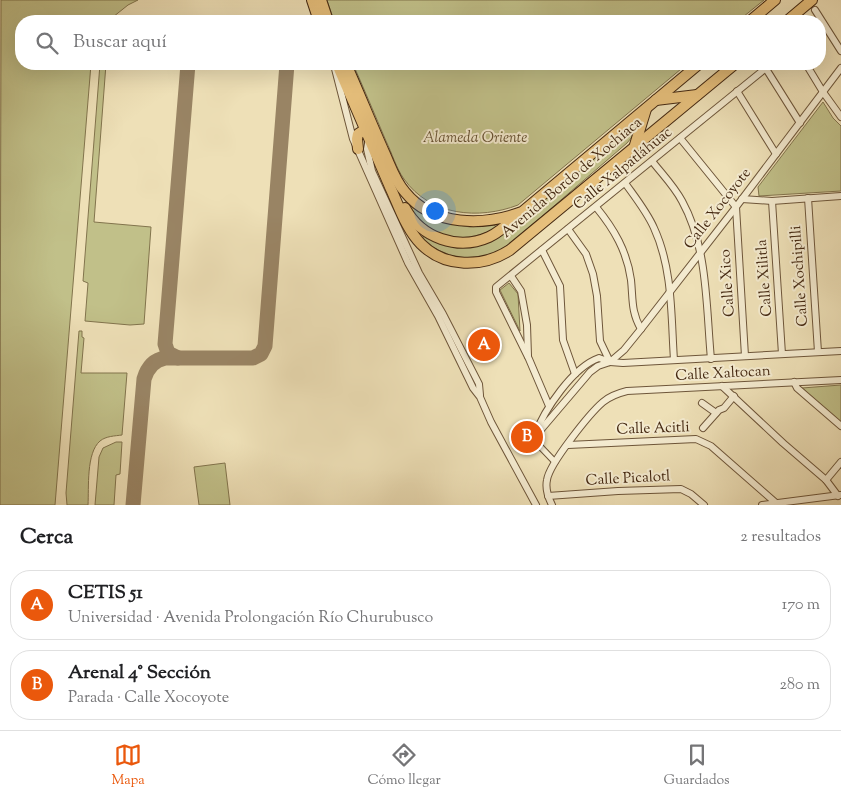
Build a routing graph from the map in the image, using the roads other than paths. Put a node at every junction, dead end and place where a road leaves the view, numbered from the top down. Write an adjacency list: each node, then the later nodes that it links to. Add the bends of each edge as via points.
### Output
1 (312, 0): 5 (main road)
2 (321, 0): 6 (main road)
3 (775, 0): 7 (main road)
4 (814, 5): 8 (main road)
5 (317, 15)
6 (326, 15)
7 (757, 15)
8 (796, 15)
9 (826, 25): 10 (street)
10 (841, 51)
11 (841, 68): 21 (street, Calle Xocoyote)
12 (336, 70): 30 (street, via 350,130)
13 (338, 70): 27 (main road)
14 (348, 70): 27 (main road)
15 (691, 70): 23 (main road, Avenida Bordo de Xochiaca)
16 (728, 70): 22 (main road, Avenida Bordo de Xochiaca)
17 (760, 70): 20 (street, Calle Xalpatláhuac)
18 (767, 70): 26 (street)
19 (810, 70): 21 (street)
20 (737, 91): 28 (street, Calle Xalpatláhuac); 31 (street)
21 (823, 92): 25 (street); 26 (street, Calle Xocoyote)
22 (697, 95): 23 (main road); 29 (main road, Avenida Bordo de Xochiaca)
23 (656, 100): 24 (main road, Avenida Bordo de Xochiaca)
24 (647, 108): 29 (main road); 42 (main road, Avenida Bordo de Xochiaca)
25 (841, 117)
26 (800, 123): 31 (street, Calle Xocoyote)
27 (371, 133): 30 (main road, via 361,131 357,136); 33 (main road, Avenida Bordo de Xochiaca); 34 (main road)
28 (680, 138): 32 (street, Calle Xalpatláhuac); 41 (street)
29 (634, 146): 45 (main road, Avenida Bordo de Xochiaca, via 514,246 496,257 475,263 456,262 434,254)
30 (358, 150): 64 (street, via 408,264)
31 (776, 154): 38 (street, Calle Xocoyote)
32 (652, 161): 35 (street, Calle Xalpatláhuac); 47 (street, via 682,200)
33 (377, 169): 45 (main road, Avenida Bordo de Xochiaca); 64 (street, via 377,182 419,273 479,384)
34 (398, 182): 42 (main road, Avenida Bordo de Xochiaca, via 422,207 454,219 486,221); 44 (main road, via 406,211)
35 (625, 183): 40 (street, Calle Xalpatláhuac); 49 (street, via 655,230)
36 (841, 196): 37 (street)
37 (808, 198): 39 (street); 52 (street, Calle Xochipilli)
38 (742, 199): 39 (street); 41 (street, Calle Xocoyote)
39 (772, 201): 53 (street, Calle Xilitla)
40 (596, 207): 43 (street, Calle Xalpatláhuac); 50 (street, via 619,239 627,259 633,310)
41 (736, 207): 47 (street, Calle Xocoyote); 54 (street, Calle Xico)
42 (522, 212): 44 (main road, via 490,236 471,242 449,241)
43 (568, 229): 46 (street, Calle Xalpatláhuac); 58 (street, via 586,254 594,274 600,341)
44 (424, 230): 45 (main road)
45 (416, 238)
46 (542, 250): 48 (street, Calle Xalpatláhuac); 59 (street, via 560,286 563,340)
47 (701, 252): 49 (street, Calle Xocoyote); 56 (street)
48 (511, 276): 55 (street, via 522,292); 55 (street, Calle Xalpatláhuac, via 496,289)
49 (670, 292): 50 (street, Calle Xocoyote); 57 (street)
50 (641, 329): 58 (street, Calle Xocoyote)
51 (841, 351): 52 (street, Calle Xaltocan)
52 (818, 352): 53 (street, Calle Xaltocan)
53 (782, 354): 54 (street, Calle Xaltocan)
54 (746, 356): 56 (street, Calle Xaltocan)
55 (528, 359): 66 (street)
56 (710, 359): 57 (street, Calle Xaltocan)
57 (674, 360): 58 (street, Calle Xaltocan)
58 (610, 362): 59 (street, via 599,358 590,361); 70 (street, Calle Xocoyote, via 590,372)
59 (575, 374): 66 (street)
60 (841, 380): 61 (street, Calle Xaltocan)
61 (794, 382): 62 (street, Calle Xaltocan); 68 (street)
62 (722, 386): 63 (street); 71 (street, Calle Xaltocan, via 627,390 595,410)
63 (734, 396): 67 (street); 74 (street)
64 (480, 397): 78 (street)
65 (702, 403): 67 (street)
66 (549, 406): 70 (street)
67 (716, 413): 69 (street)
68 (841, 426)
69 (703, 428)
70 (533, 439): 72 (street)
71 (568, 445): 72 (street); 77 (street, Calle Acitli, via 701,441)
72 (555, 462): 76 (street, via 548,474)
73 (841, 462): 74 (street)
74 (826, 480): 75 (street)
75 (839, 495): 77 (street)
76 (548, 496): 79 (street); 80 (street, Calle Picalotl, via 681,489)
77 (776, 503): 81 (street)
78 (536, 505)
79 (552, 505)
80 (704, 505)
81 (762, 505)

